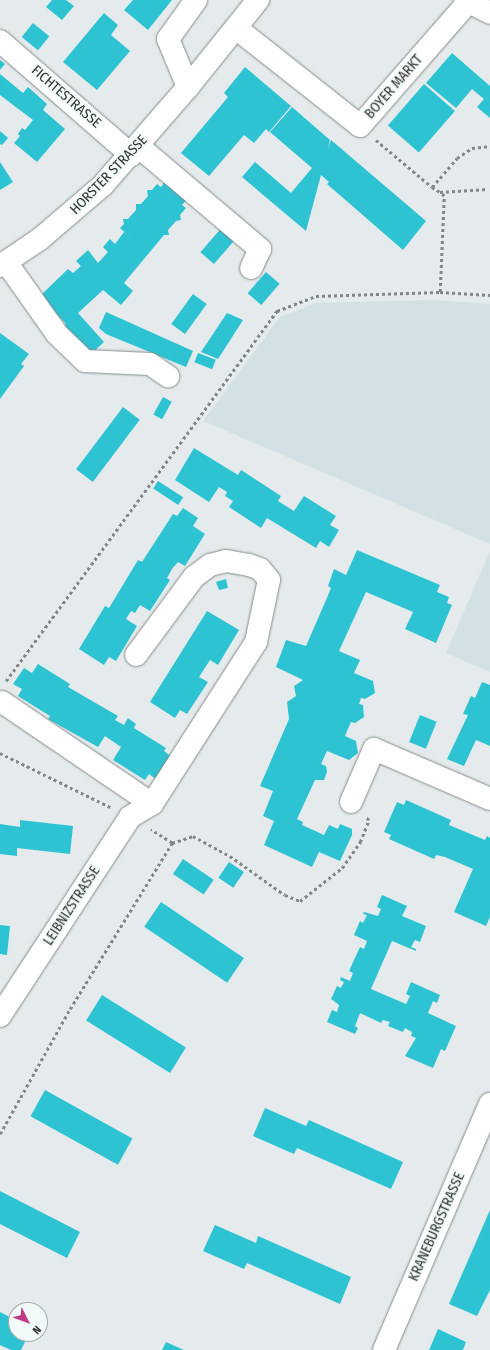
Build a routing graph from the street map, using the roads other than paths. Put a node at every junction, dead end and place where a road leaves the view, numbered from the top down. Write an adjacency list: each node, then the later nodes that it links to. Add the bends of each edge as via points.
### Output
1 (196, 0): 7 (street, via 168,39)
2 (258, 0): 5 (street, HORSTER STRASSE)
3 (466, 1): 4 (street, BOYER MARKT); 5 (street, BOYER MARKT, via 360,126)
4 (490, 13)
5 (236, 28): 7 (street, HORSTER STRASSE)
6 (0, 42): 8 (street, FICHTESTRASSE)
7 (188, 87): 8 (street, HORSTER STRASSE)
8 (135, 150): 9 (street, HORSTER STRASSE, via 74,212 40,240); 10 (street, FICHTESTRASSE, via 260,249)
9 (3, 264): 11 (street, via 56,334 86,361 150,364)
10 (251, 268)
11 (168, 376)
12 (136, 655): 16 (street, LEIBNIZSTRASSE, via 194,577 210,565 226,561 249,565 260,569 269,580 256,642)
13 (3, 693): 16 (street)
14 (490, 798): 15 (street, via 374,749)
15 (351, 802)
16 (152, 804): 17 (street, LEIBNIZSTRASSE, via 130,817)
17 (0, 1016)
18 (490, 1104): 19 (street, KRANEBURGSTRASSE)
19 (384, 1350)

